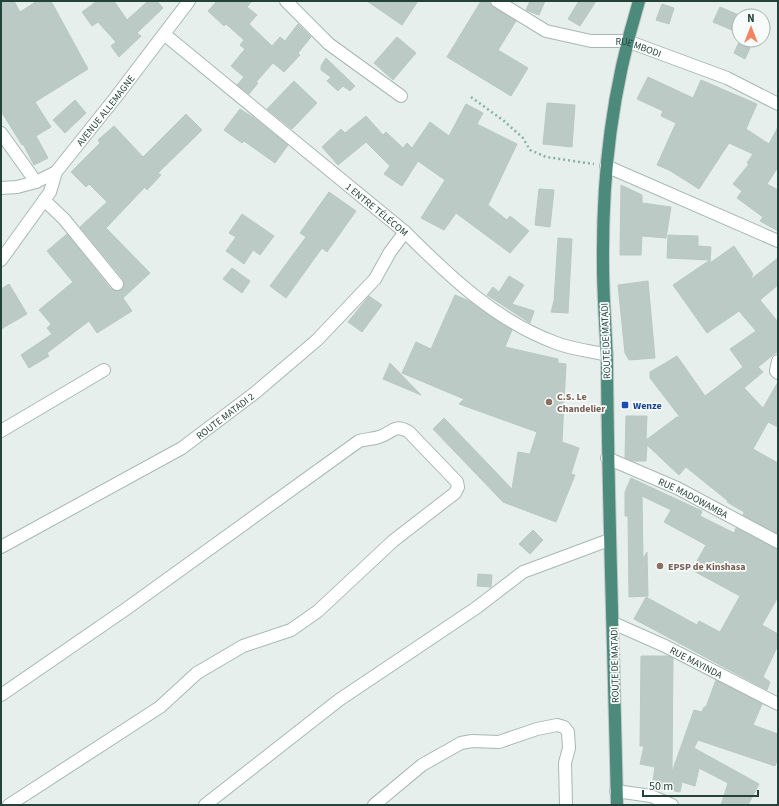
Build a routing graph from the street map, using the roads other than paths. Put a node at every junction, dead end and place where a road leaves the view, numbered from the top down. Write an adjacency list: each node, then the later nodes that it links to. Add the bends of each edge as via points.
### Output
1 (189, 1): 5 (street, AVENUE ALLEMAGNE)
2 (286, 1): 7 (street, via 329,44)
3 (497, 1): 6 (street, RUE MBODI, via 546,31 590,40)
4 (638, 1): 6 (highway, ROUTE DE MATADI)
5 (164, 34): 11 (street, AVENUE ALLEMAGNE); 15 (street, 1 ENTRE TÉLÉCOM)
6 (627, 41): 8 (street, RUE MBODI, via 727,78); 10 (highway, ROUTE DE MATADI)
7 (401, 96)
8 (778, 104)
9 (1, 133): 12 (street)
10 (606, 166): 16 (street); 19 (highway, ROUTE DE MATADI, via 603,266)
11 (56, 172): 12 (street, AVENUE ALLEMAGNE); 14 (street, via 50,192)
12 (36, 182): 13 (street, AVENUE ALLEMAGNE)
13 (1, 188)
14 (44, 200): 17 (street); 18 (street, via 64,219)
15 (405, 232): 19 (street, 1 ENTRE TÉLÉCOM, via 437,264 491,309 523,329 557,343); 27 (street, ROUTE MATADI 2, via 375,279 317,340 256,392 182,448)
16 (778, 242)
17 (1, 260)
18 (118, 284)
19 (606, 354): 24 (highway, ROUTE DE MATADI)
20 (778, 361): 22 (street)
21 (104, 370): 23 (street)
22 (778, 373)
23 (1, 431)
24 (607, 458): 25 (highway, ROUTE DE MATADI); 26 (street, RUE MADOWAMBA, via 677,488)
25 (609, 540): 28 (highway, ROUTE DE MATADI); 33 (street, via 523,572 476,608 339,700)
26 (778, 542)
27 (1, 547)
28 (613, 623): 30 (street, RUE MAYINDA, via 665,646); 31 (highway, ROUTE DE MATADI)
29 (1, 695): 32 (street, via 126,609 359,440 381,436 396,428 402,428 409,432 457,482 455,492 393,541 318,611 291,630 243,646 197,673 160,707)
30 (778, 704)
31 (616, 791): 36 (highway, ROUTE DE MATADI); 37 (street, via 651,796)
32 (9, 805)
33 (205, 805)
34 (374, 805): 35 (street, via 422,765 461,743 499,742 557,725 564,727 568,732)
35 (566, 805)
36 (617, 805)
37 (672, 805)

